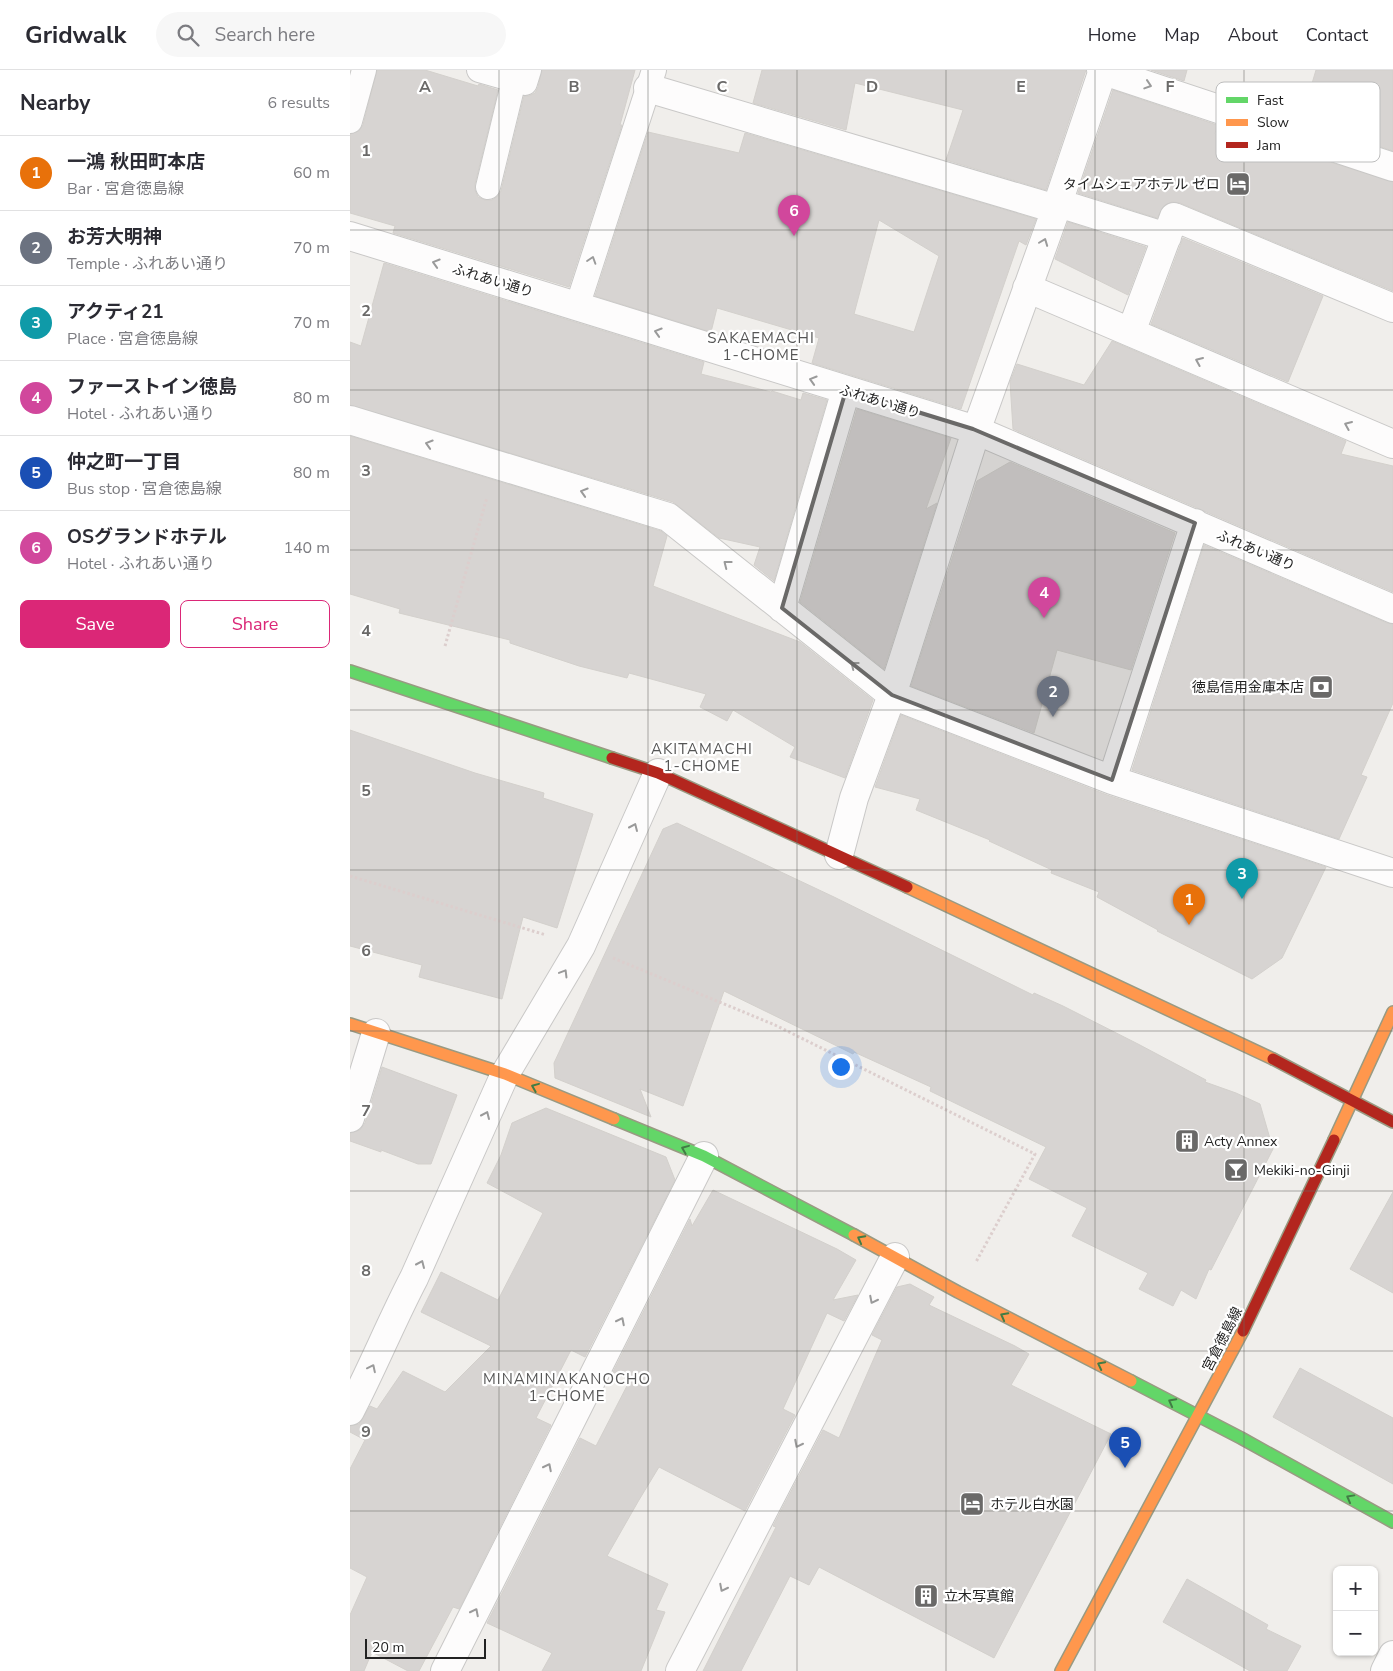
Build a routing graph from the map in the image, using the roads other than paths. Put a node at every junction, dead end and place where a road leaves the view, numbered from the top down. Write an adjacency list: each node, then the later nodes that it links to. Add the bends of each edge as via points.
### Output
1 (364, 70): 7 (lane)
2 (479, 70): 4 (lane)
3 (1102, 70): 6 (street, one-way to 6); 11 (street)
4 (522, 75): 10 (lane)
5 (651, 79): 11 (street); 15 (lane, one-way to 5)
6 (1216, 108)
7 (350, 121)
8 (1378, 162): 9 (street, one-way to 9)
9 (1393, 167)
10 (488, 187)
11 (1057, 206): 13 (street); 14 (street, one-way to 11)
12 (350, 236): 15 (street, ふれあい通り, one-way to 12)
13 (1167, 237): 16 (street, via 1174,217); 17 (street)
14 (1027, 288): 17 (street); 20 (street)
15 (577, 307): 18 (street, ふれあい通り, one-way to 15)
16 (1393, 308)
17 (1131, 332): 21 (street, one-way to 17)
18 (846, 390): 20 (street, ふれあい通り); 23 (street)
19 (350, 420): 23 (street, one-way to 19, via 668,517)
20 (976, 431): 22 (street, ふれあい通り); 26 (street)
21 (1393, 444)
22 (1195, 523): 24 (street, ふれあい通り); 28 (street)
23 (782, 608): 26 (street, one-way to 23)
24 (1393, 609)
25 (350, 671): 27 (street)
26 (892, 695): 28 (street); 29 (street, via 854,798)
27 (658, 773): 29 (street); 34 (street, one-way to 27, via 581,946)
28 (1112, 780): 30 (street)
29 (839, 855): 35 (street, via 1256,1050)
30 (1393, 873)
31 (1393, 1012): 35 (street, 宮倉徳島線)
32 (350, 1024): 33 (street)
33 (376, 1033): 34 (street); 36 (street)
34 (504, 1074): 38 (street, one-way to 34); 40 (street, one-way to 34, via 374,1366)
35 (1353, 1100): 37 (street); 41 (street, 宮倉徳島線, via 1236,1346)
36 (350, 1118)
37 (1393, 1122)
38 (704, 1156): 39 (street, one-way to 38); 44 (street, one-way to 38)
39 (896, 1257): 41 (street, one-way to 39); 45 (street, one-way to 45)
40 (350, 1411)
41 (1199, 1416): 42 (street, one-way to 41); 46 (street, 宮倉徳島線)
42 (1393, 1522)
43 (1393, 1655): 47 (street)
44 (445, 1671)
45 (680, 1671)
46 (1061, 1671)
47 (1385, 1671)

